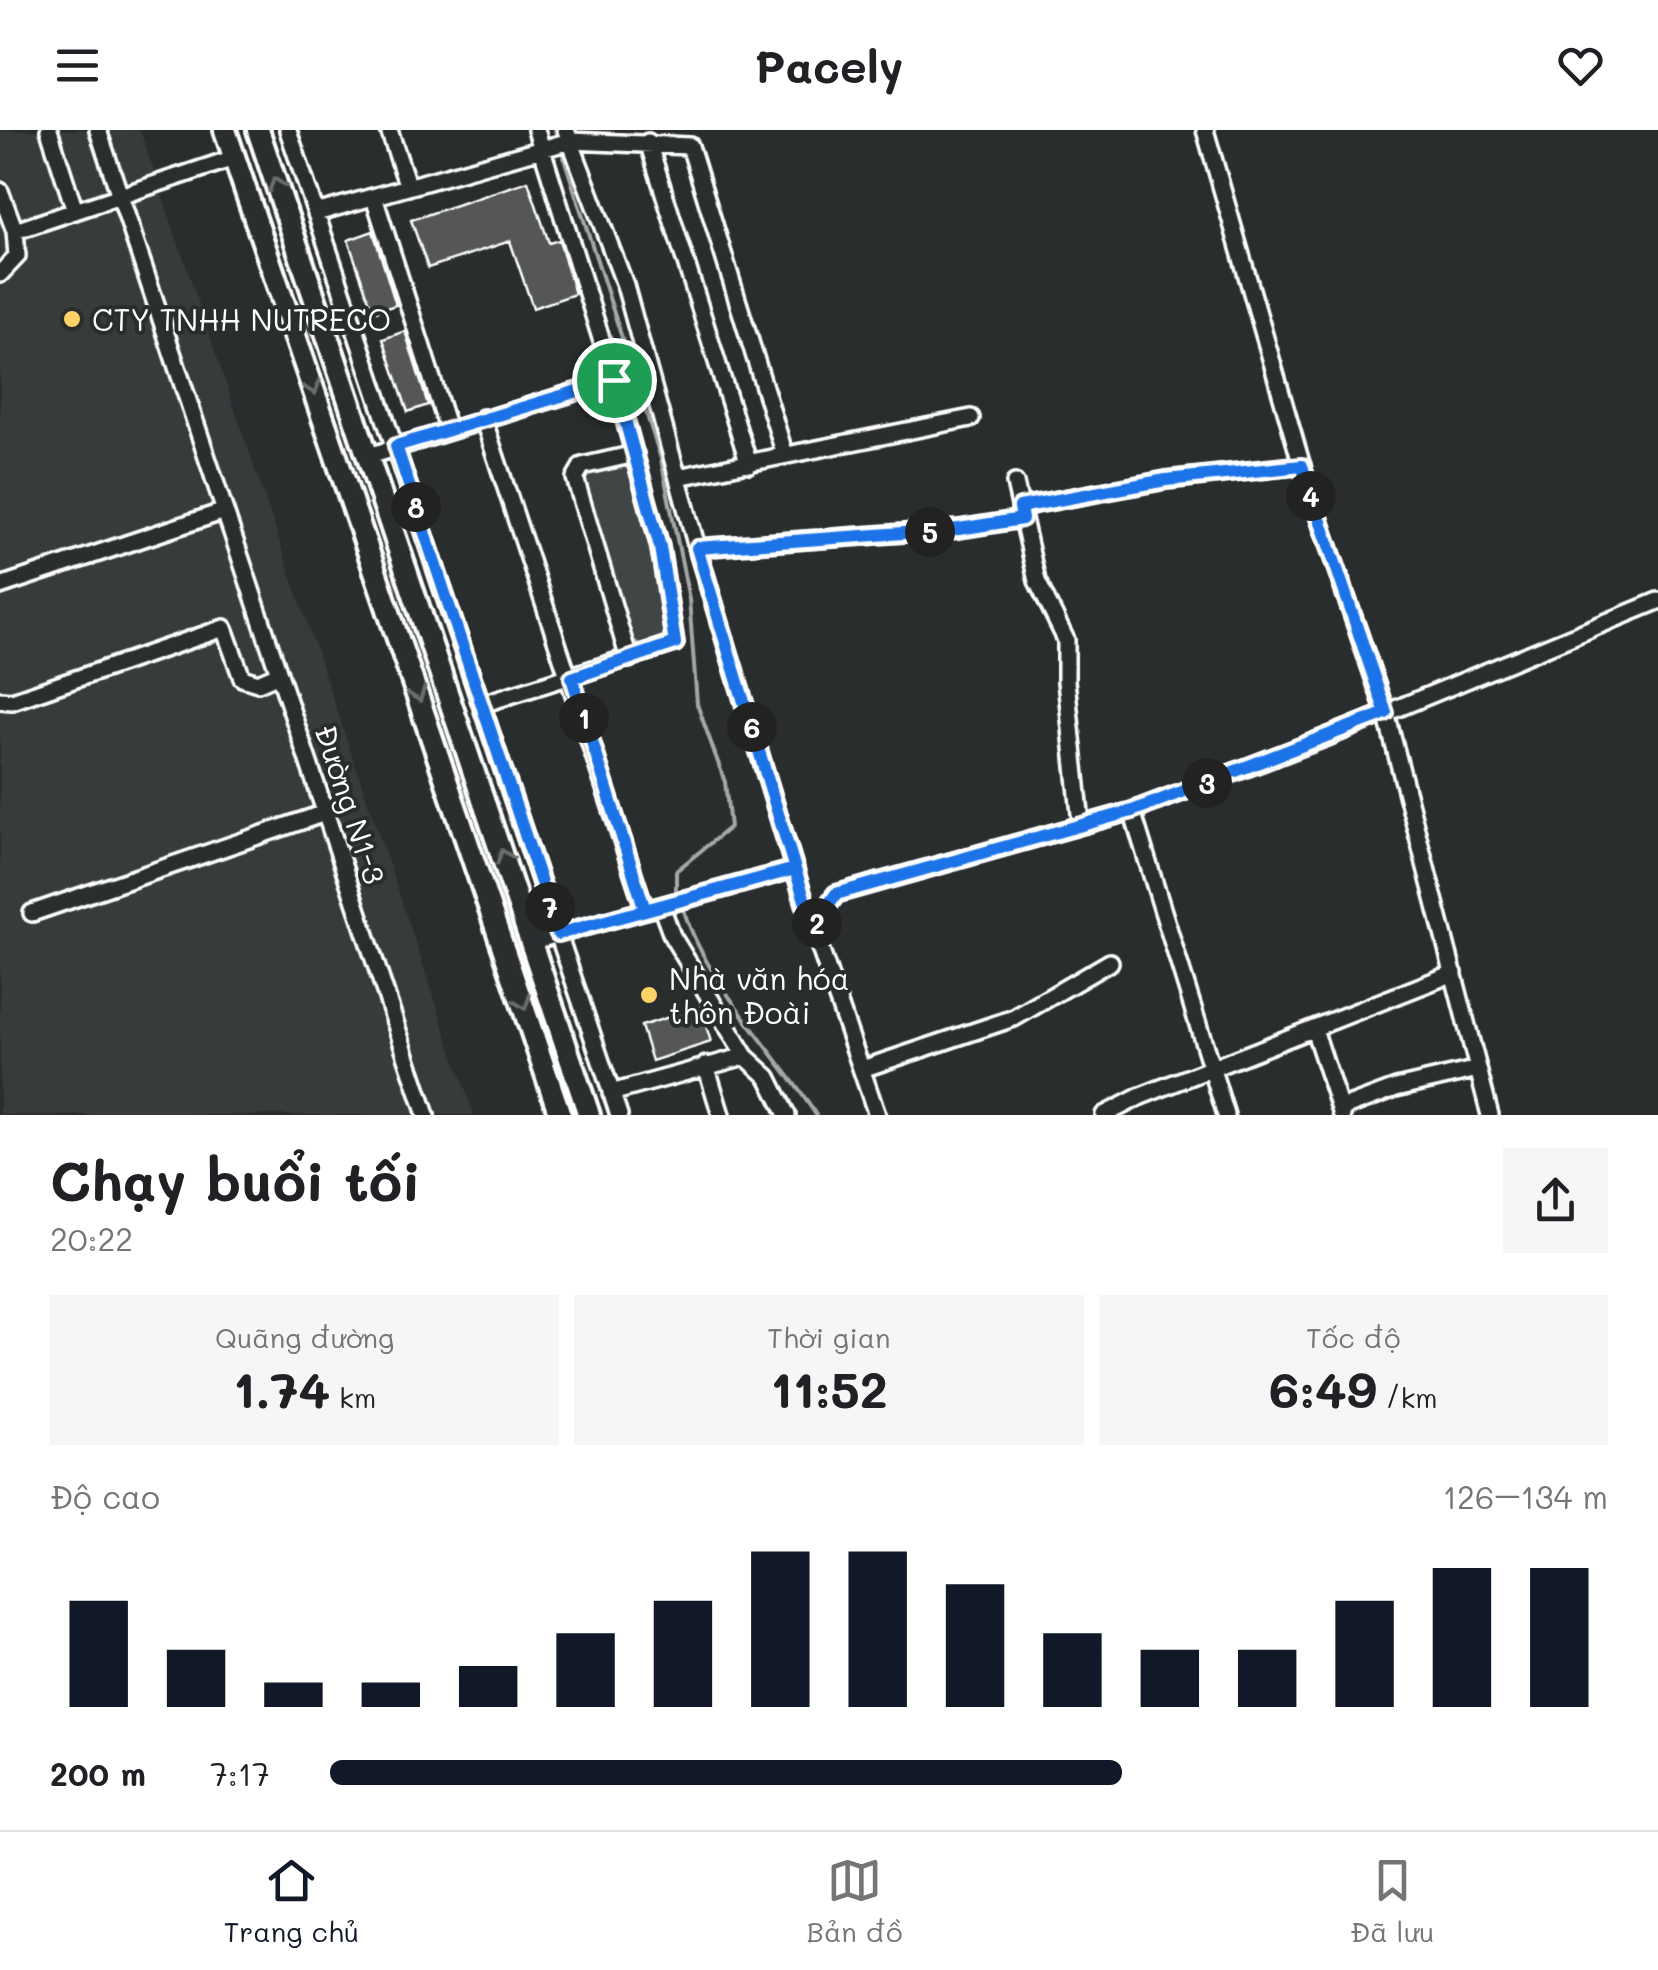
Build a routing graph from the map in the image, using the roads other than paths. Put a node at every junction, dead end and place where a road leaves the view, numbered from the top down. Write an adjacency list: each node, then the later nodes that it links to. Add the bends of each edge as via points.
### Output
1 (50, 130): 17 (street)
2 (98, 130): 15 (street, Đường N1-3)
3 (225, 130): 12 (main road)
4 (258, 130): 19 (main road, one-way to 4)
5 (288, 130): 18 (street)
6 (389, 130): 13 (street)
7 (536, 130): 11 (street)
8 (1205, 130): 32 (street)
9 (568, 135): 10 (street); 11 (street); 33 (street, via 625,285)
10 (648, 142): 30 (street, via 690,146); 31 (street)
11 (543, 150): 13 (street); 23 (street)
12 (234, 158): 15 (street); 20 (main road)
13 (408, 187): 16 (street)
14 (0, 191): 21 (street)
15 (120, 197): 17 (street); 35 (street, Đường N1-3)
16 (374, 197): 18 (street); 26 (street)
17 (74, 212): 21 (street)
18 (316, 214): 27 (street)
19 (288, 218): 20 (main road); 29 (main road)
20 (258, 228): 66 (main road, one-way to 66)
21 (14, 231): 22 (street, via 17,256)
22 (0, 274)
23 (614, 380): 24 (street); 28 (street)
24 (484, 418): 26 (street); 42 (street)
25 (972, 418): 30 (street)
26 (448, 429): 27 (street)
27 (396, 446): 29 (street); 44 (street)
28 (635, 454): 40 (street, via 660,547 675,643); 40 (street, via 582,466 575,478)
29 (370, 456): 54 (main road, one-way to 29)
30 (785, 456): 31 (street)
31 (749, 464): 33 (street)
32 (1302, 466): 36 (street, via 1166,480); 45 (street)
33 (678, 476): 37 (street)
34 (1016, 483): 36 (street)
35 (225, 510): 38 (street); 41 (street, Đường N1-3)
36 (1021, 513): 37 (street, via 959,529); 48 (street, via 1044,600 1066,640)
37 (697, 548): 49 (street)
38 (0, 586)
39 (1658, 600): 45 (street)
40 (629, 659): 42 (street)
41 (279, 674): 43 (street, via 258,682 242,678 224,628); 47 (street, Đường N1-3)
42 (572, 678): 44 (street); 50 (street)
43 (0, 700)
44 (482, 704): 53 (street)
45 (1386, 713): 46 (street); 56 (street)
46 (1132, 811): 48 (street); 60 (street)
47 (325, 813): 51 (street); 65 (street, Đường N1-3)
48 (1082, 823): 52 (street, via 836,894)
49 (795, 869): 50 (street); 52 (street)
50 (653, 908): 53 (street); 58 (street)
51 (32, 914)
52 (813, 926): 61 (street)
53 (558, 934): 54 (street); 63 (street)
54 (533, 942): 67 (main road)
55 (1110, 962): 61 (street, via 1014,1018)
56 (1454, 973): 57 (street); 62 (street)
57 (1314, 1029): 60 (street); 64 (street)
58 (744, 1056): 59 (street); 70 (street, via 768,1077)
59 (706, 1065): 63 (street); 69 (street)
60 (1214, 1068): 72 (street); 73 (street)
61 (862, 1069): 71 (street)
62 (1478, 1069): 64 (street, via 1396,1088); 74 (street)
63 (611, 1092): 68 (street)
64 (1341, 1112)
65 (426, 1115)
66 (560, 1115)
67 (589, 1115)
68 (619, 1115)
69 (721, 1115)
70 (787, 1115)
71 (877, 1115)
72 (1104, 1115)
73 (1226, 1115)
74 (1490, 1115)

